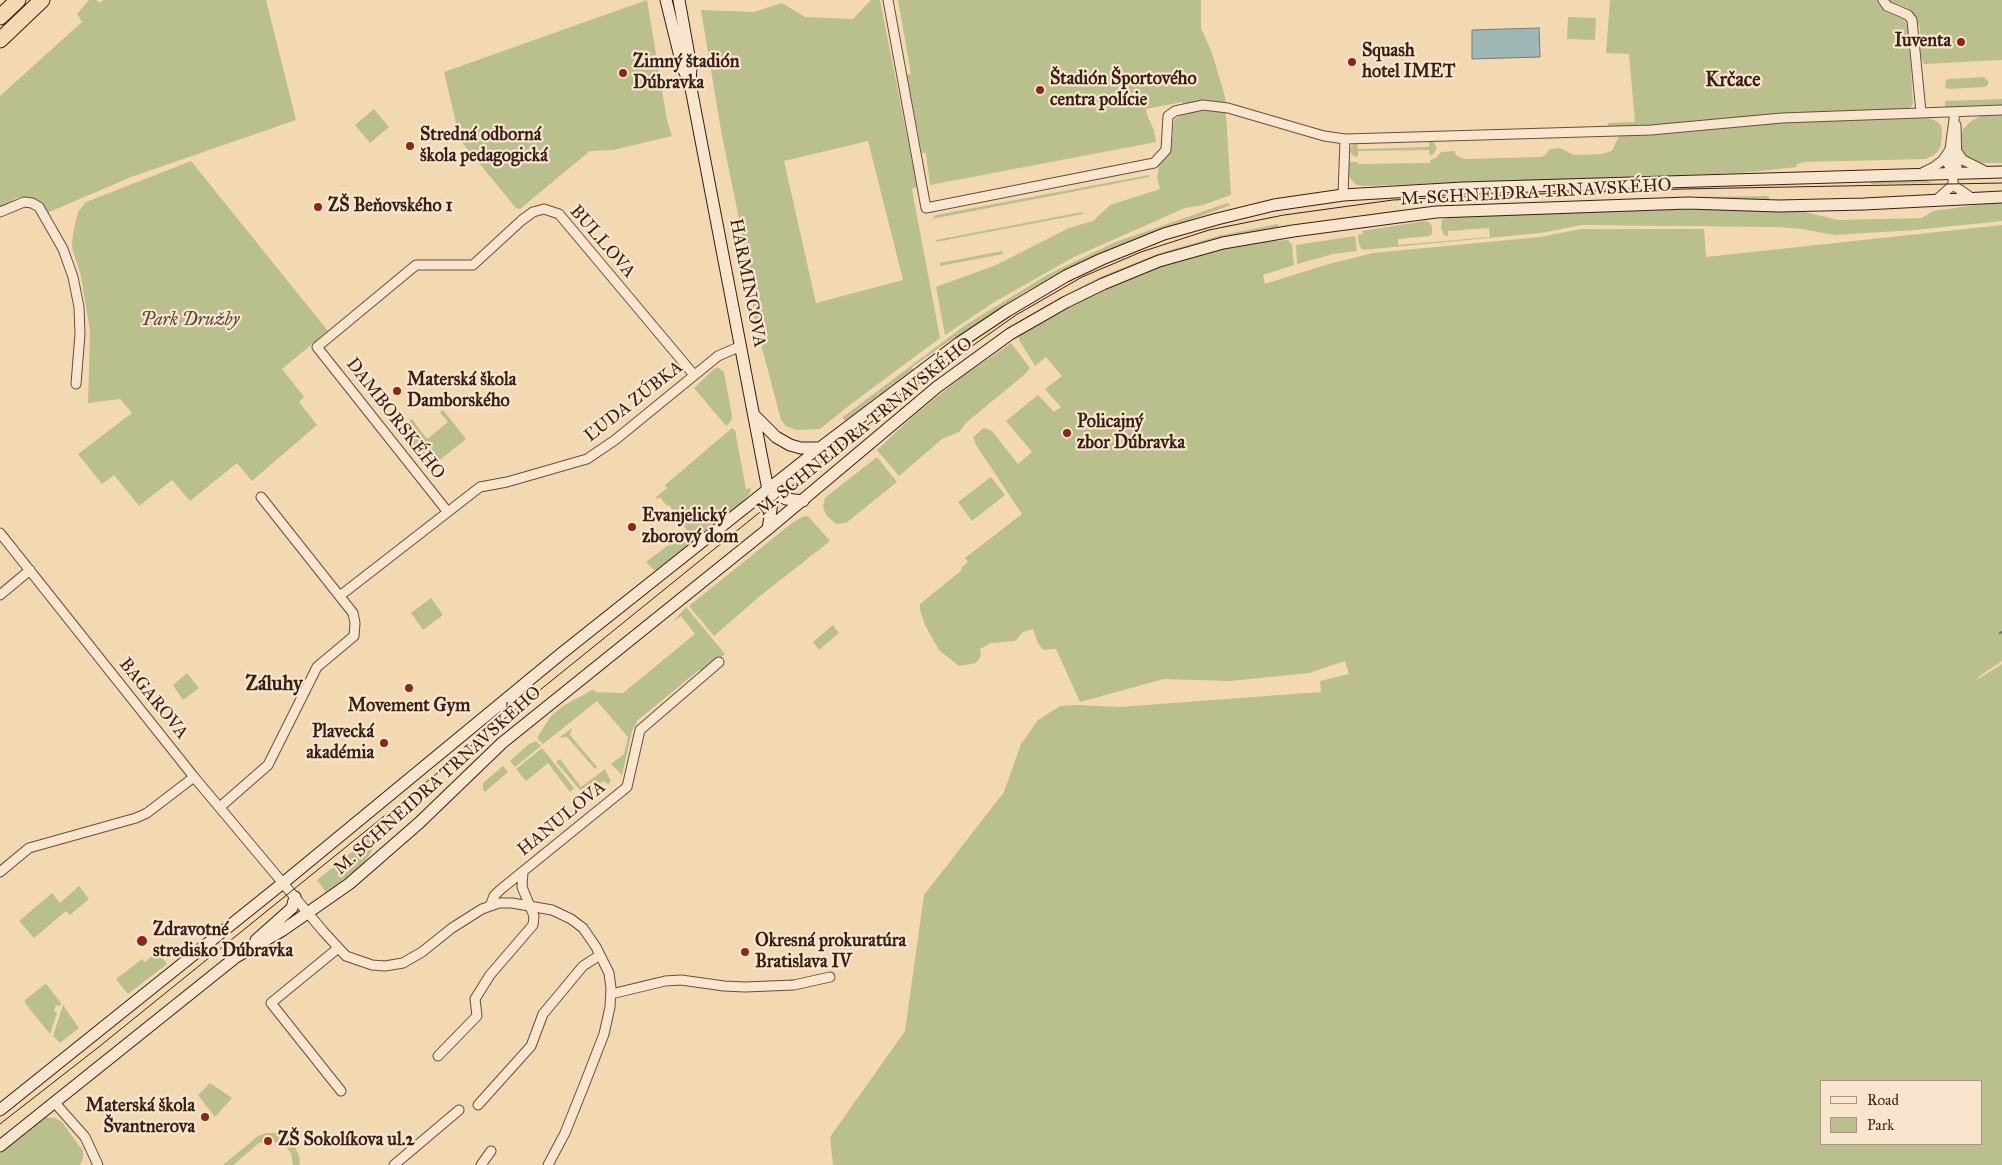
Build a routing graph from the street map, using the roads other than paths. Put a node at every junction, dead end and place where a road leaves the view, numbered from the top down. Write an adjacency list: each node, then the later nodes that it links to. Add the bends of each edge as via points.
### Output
1 (18, 0): 7 (highway)
2 (42, 0): 8 (highway)
3 (666, 0): 9 (main road, HARMINCOVA, via 683,69)
4 (679, 0): 9 (main road, HARMINCOVA, via 691,67)
5 (888, 0): 13 (street, via 926,208 1154,163 1166,150 1168,116 1175,111 1203,105 1228,108)
6 (1883, 0): 11 (street, via 1887,6 1912,20)
7 (0, 17)
8 (0, 40)
9 (690, 83): 24 (main road, HARMINCOVA)
10 (2002, 110): 12 (street)
11 (1921, 112): 12 (street); 13 (street, via 1782,118 1651,130)
12 (1955, 112): 14 (street)
13 (1344, 139): 19 (street)
14 (1953, 152): 16 (street); 17 (street); 18 (street, via 1957,168)
15 (2002, 172): 16 (main road, M. SCHNEIDRA TRNAVSKÉHO)
16 (1987, 173): 18 (main road, M. SCHNEIDRA TRNAVSKÉHO)
17 (1920, 174): 18 (main road, M. SCHNEIDRA TRNAVSKÉHO); 19 (main road, M. SCHNEIDRA TRNAVSKÉHO)
18 (1953, 179): 21 (street); 22 (street)
19 (1343, 195): 29 (main road, M. SCHNEIDRA TRNAVSKÉHO, via 1274,205 1191,226 1132,246 1066,276 959,343)
20 (2002, 197): 21 (main road, M. SCHNEIDRA TRNAVSKÉHO)
21 (1973, 199): 22 (main road, M. SCHNEIDRA TRNAVSKÉHO)
22 (1934, 201): 32 (main road, M. SCHNEIDRA TRNAVSKÉHO, via 1794,206 1673,204 1436,212 1267,235 1198,249 1118,277 1010,334 917,403)
23 (0, 212): 27 (street, via 24,202 39,207 63,249 77,299 80,334)
24 (741, 346): 26 (street, ĽUDA ZÚBKA, via 718,356); 28 (main road, HARMINCOVA)
25 (317, 347): 26 (street, BULLOVA, via 416,265 473,265 522,220 544,209 559,214); 33 (street, DAMBORSKÉHO)
26 (694, 374): 33 (street, ĽUDA ZÚBKA, via 615,440 587,459 480,487)
27 (76, 384)
28 (755, 416): 29 (main road, via 790,446); 30 (main road, HARMINCOVA)
29 (820, 448): 30 (main road, M. SCHNEIDRA TRNAVSKÉHO)
30 (768, 490): 32 (main road, via 786,499); 34 (main road, HARMINCOVA, via 772,503); 44 (main road, M. SCHNEIDRA TRNAVSKÉHO, via 562,653)
31 (261, 497): 38 (street)
32 (803, 501): 34 (main road, M. SCHNEIDRA TRNAVSKÉHO)
33 (447, 511): 38 (street, ĽUDA ZÚBKA)
34 (768, 529): 48 (main road, M. SCHNEIDRA TRNAVSKÉHO, via 502,743 368,869)
35 (0, 533): 36 (street, BAGAROVA)
36 (30, 570): 37 (street); 40 (street, BAGAROVA)
37 (0, 595)
38 (340, 595): 41 (street, via 353,613 354,636 317,667 268,765)
39 (719, 662): 43 (street, HANULOVA, via 640,730 627,787)
40 (194, 777): 41 (street, BAGAROVA); 42 (street, via 147,813 29,848)
41 (220, 807): 44 (street, BAGAROVA)
42 (0, 872)
43 (523, 872): 46 (street, HANULOVA, via 494,896); 47 (street, via 522,887)
44 (283, 883): 45 (street, BAGAROVA); 58 (main road, M. SCHNEIDRA TRNAVSKÉHO)
45 (295, 898): 48 (street, HANULOVA); 51 (main road, via 292,908)
46 (490, 906): 47 (street, HANULOVA, via 512,903); 49 (street, HANULOVA, via 402,963 365,964)
47 (530, 906): 50 (street, HANULOVA, via 552,910 571,920 587,934); 54 (street, via 533,925 490,975 475,999 477,1016)
48 (308, 913): 49 (street, HANULOVA); 51 (main road, M. SCHNEIDRA TRNAVSKÉHO)
49 (338, 949): 55 (street, via 271,1003)
50 (600, 956): 53 (street, HANULOVA, via 610,978); 57 (street, via 583,966 543,1014 531,1046)
51 (236, 958): 56 (main road, M. SCHNEIDRA TRNAVSKÉHO)
52 (830, 977): 53 (street, via 794,985 724,986 665,981)
53 (611, 994): 65 (street, HANULOVA, via 600,1042 565,1133)
54 (438, 1056)
55 (341, 1091)
56 (55, 1103): 60 (main road, M. SCHNEIDRA TRNAVSKÉHO); 62 (street, via 84,1137)
57 (478, 1105)
58 (0, 1110)
59 (459, 1110): 63 (street)
60 (0, 1146)
61 (491, 1151): 64 (street)
62 (96, 1164)
63 (394, 1165)
64 (481, 1165)
65 (548, 1165)

